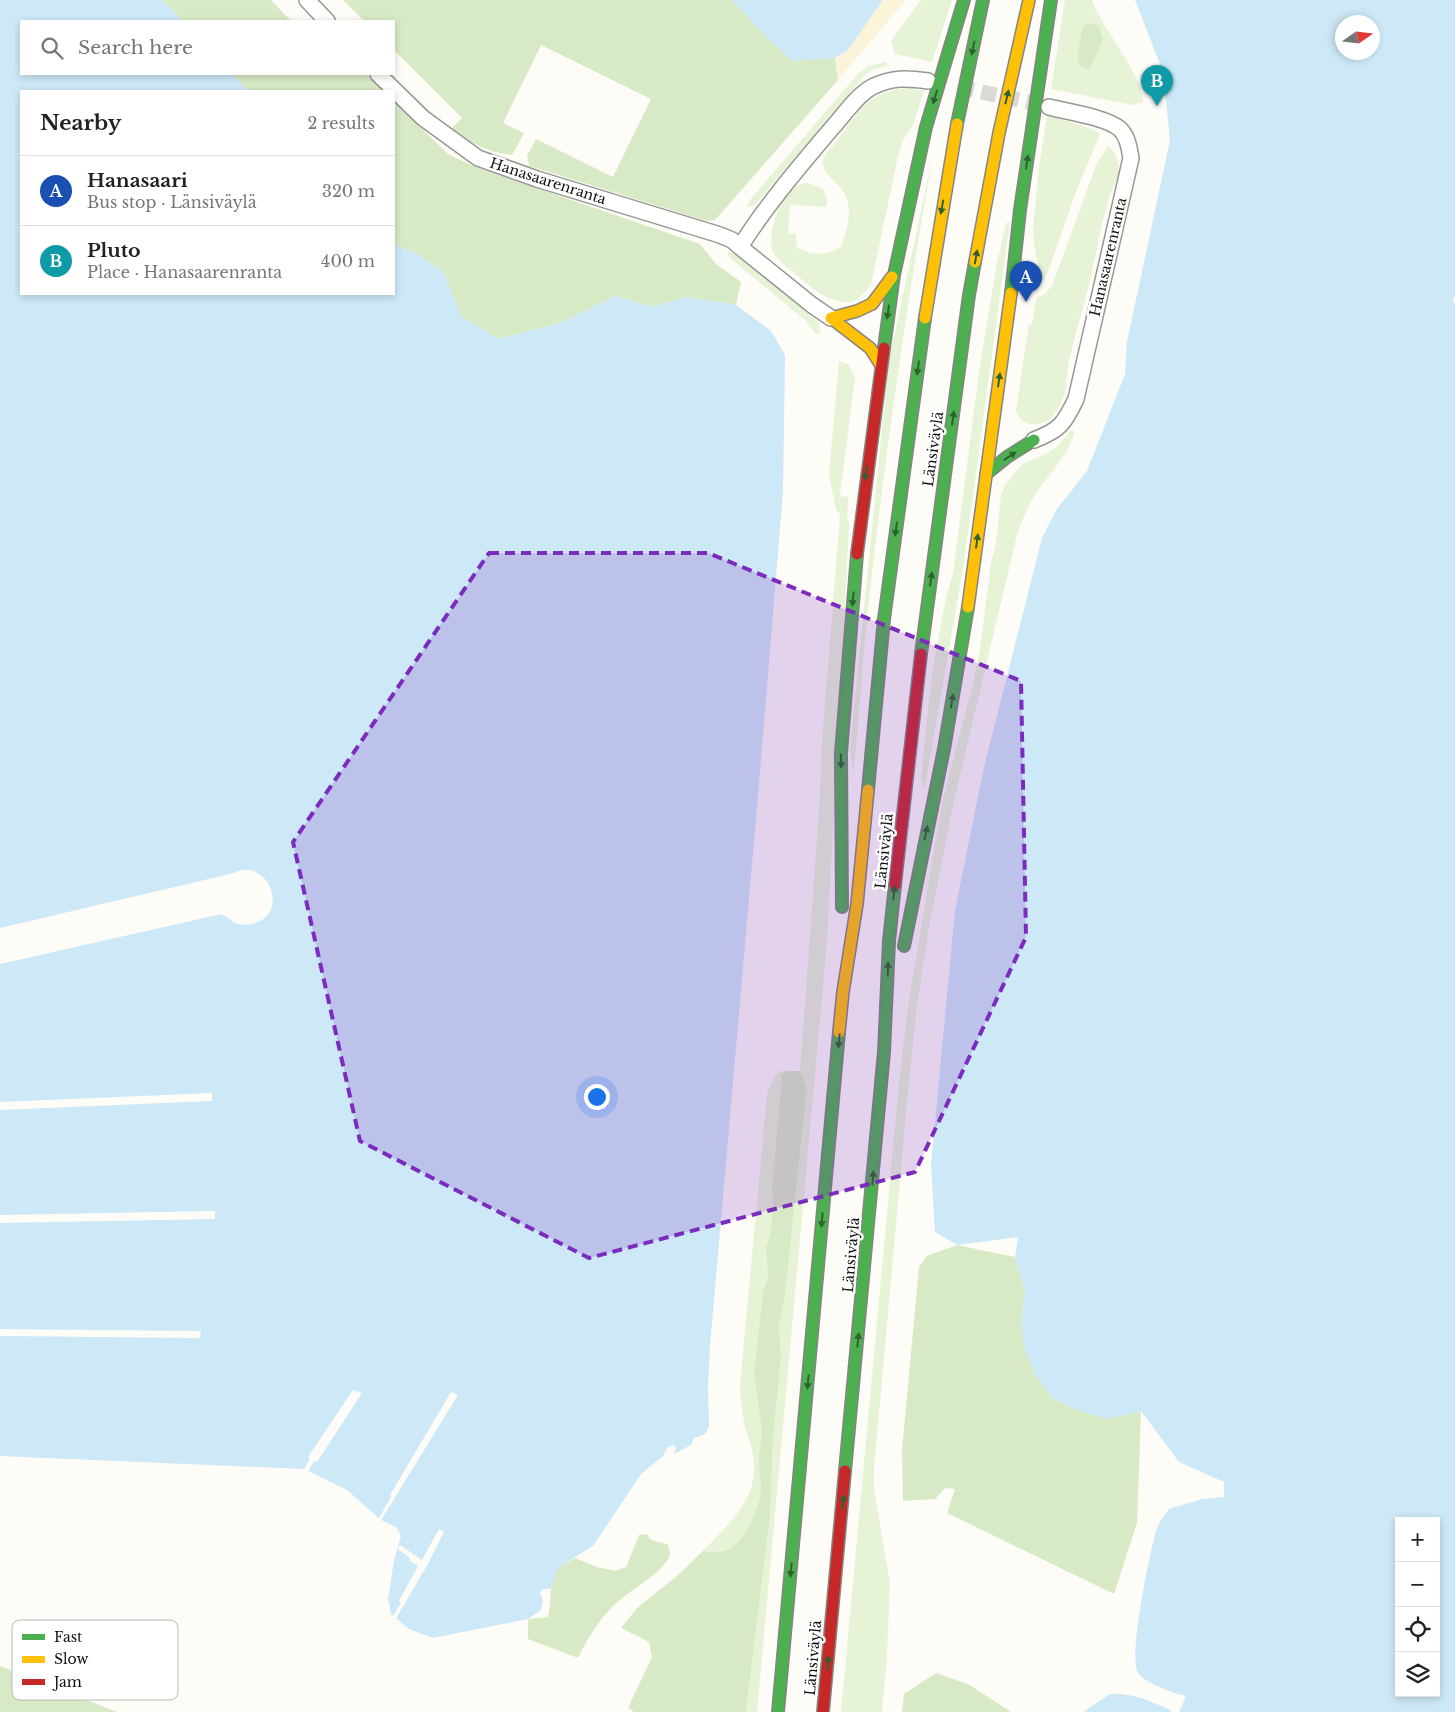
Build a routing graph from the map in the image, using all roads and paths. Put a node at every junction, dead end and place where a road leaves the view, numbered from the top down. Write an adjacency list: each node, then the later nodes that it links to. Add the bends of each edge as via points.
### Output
1 (307, 0): 6 (street)
2 (964, 0): 13 (highway, one-way to 13, via 926,127)
3 (983, 0): 23 (highway, Länsiväylä, one-way to 23, via 927,295 884,619 857,904)
4 (1029, 0): 24 (highway, Länsiväylä, one-way to 4, via 889,941 924,627 968,305 999,133)
5 (1051, 0): 16 (highway, one-way to 5)
6 (326, 20)
7 (379, 75): 9 (street, Hanasaarenranta)
8 (928, 81): 12 (street, via 902,78 870,88 804,162)
9 (394, 90)
10 (395, 91): 12 (street, Hanasaarenranta, via 423,118 478,158 720,235)
11 (1049, 107): 19 (street, Hanasaarenranta, via 1108,122 1121,130 1128,141 1131,158 1076,399 1066,420 1053,433)
12 (740, 247): 14 (street, Hanasaarenranta)
13 (894, 275): 14 (highway, via 872,304); 15 (highway, one-way to 15)
14 (831, 318): 15 (highway, via 870,348)
15 (881, 366): 23 (highway, one-way to 23, via 857,550 841,753)
16 (995, 412): 17 (highway); 20 (highway)
17 (1005, 423)
18 (1019, 433): 19 (highway)
19 (1034, 440): 20 (highway, one-way to 19)
20 (986, 474): 21 (highway, one-way to 20, via 965,628)
21 (902, 957)
22 (898, 976): 24 (highway)
23 (843, 992): 25 (highway, Länsiväylä, one-way to 25)
24 (884, 1052): 26 (highway, Länsiväylä, one-way to 24)
25 (778, 1712)
26 (823, 1712)

